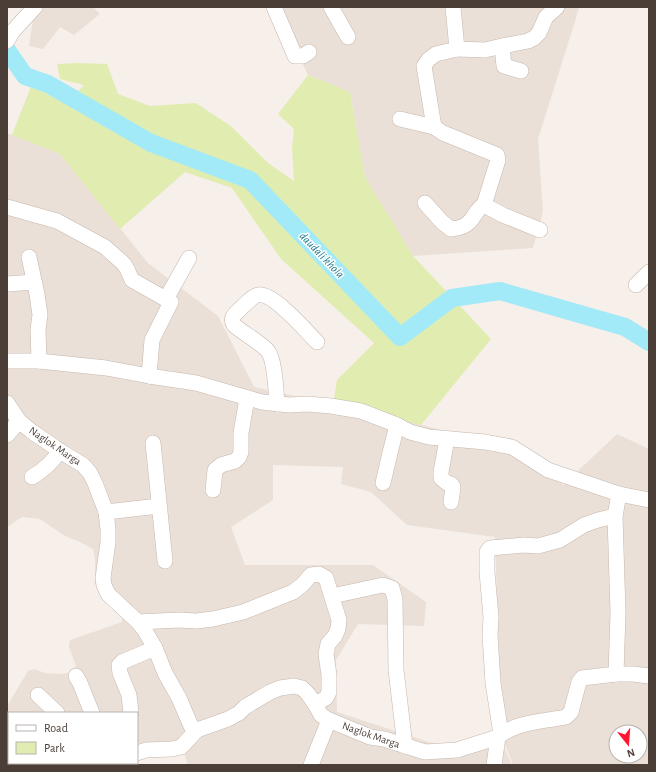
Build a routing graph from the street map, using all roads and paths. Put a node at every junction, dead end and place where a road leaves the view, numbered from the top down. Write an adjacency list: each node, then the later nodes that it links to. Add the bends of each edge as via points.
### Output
1 (35, 7): 7 (street)
2 (274, 7): 10 (street, via 295,56 303,56)
3 (331, 7): 6 (street)
4 (453, 7): 9 (street)
5 (557, 7): 8 (street, via 546,17 534,38)
6 (348, 37)
7 (8, 39)
8 (502, 46): 9 (street, via 485,50); 11 (street, via 504,66)
9 (457, 49): 13 (street, via 436,54 424,66)
10 (309, 52)
11 (521, 71)
12 (400, 119): 13 (street)
13 (434, 127): 15 (street, via 496,155 498,160)
14 (425, 203): 15 (street, via 451,230 468,224)
15 (484, 205): 17 (street)
16 (7, 207): 24 (street, via 57,221 105,247 124,264 132,280)
17 (540, 230)
18 (29, 257): 21 (street)
19 (189, 258): 24 (street)
20 (649, 272): 23 (street)
21 (34, 282): 22 (street); 27 (street, via 40,315)
22 (7, 284)
23 (636, 284)
24 (166, 299): 28 (street, via 171,302 152,340)
25 (317, 342): 31 (street, via 276,301 264,295 257,295 251,299 233,317 234,325 268,350 272,357)
26 (7, 361): 27 (street)
27 (38, 361): 28 (street, via 106,368)
28 (149, 376): 29 (street, via 196,383)
29 (247, 398): 31 (street); 40 (street, via 241,432 241,452 235,460 215,470)
30 (7, 403): 32 (street, Naglok Marga)
31 (277, 404): 33 (street, via 307,404 361,411)
32 (19, 421): 34 (street); 37 (street, Naglok Marga)
33 (397, 425): 35 (street, via 410,432); 39 (street)
34 (7, 435)
35 (447, 439): 41 (street, via 512,447 548,470); 43 (street, via 441,478 453,487)
36 (153, 444): 44 (street)
37 (60, 451): 38 (street, via 51,463); 45 (street, Naglok Marga, via 90,472)
38 (32, 477)
39 (383, 483)
40 (213, 490)
41 (619, 494): 42 (street); 46 (street)
42 (649, 500)
43 (451, 502)
44 (160, 506): 45 (street); 47 (street)
45 (106, 512): 49 (street, Naglok Marga, via 108,542 104,585 108,594)
46 (615, 516): 51 (street, via 618,613); 61 (street, via 584,525 560,540 538,546 490,548 487,552 490,635)
47 (165, 561)
48 (332, 596): 49 (street, via 326,578 319,574 312,575 293,592 243,612 196,621); 55 (street, via 339,620 338,629 328,644 326,654 329,692 326,698); 62 (street, via 383,585 392,588 396,599 396,670)
49 (138, 622): 50 (street, Naglok Marga)
50 (155, 648): 58 (street, via 119,665 129,695); 60 (street, Naglok Marga, via 191,726)
51 (616, 674): 53 (street); 61 (street, Naglok Marga, via 582,678 571,712 566,716 522,724)
52 (76, 676): 57 (street)
53 (649, 676)
54 (38, 695): 56 (street)
55 (315, 704): 59 (street, Naglok Marga, via 321,715); 60 (street, Naglok Marga, via 302,688 280,688 228,719)
56 (56, 712)
57 (92, 712)
58 (131, 712)
59 (329, 720): 62 (street, Naglok Marga, via 354,737 384,739); 64 (street)
60 (197, 730): 63 (street, via 181,747)
61 (500, 736): 62 (street, Naglok Marga, via 457,750 425,752); 65 (street)
62 (405, 746)
63 (138, 753)
64 (311, 765)
65 (494, 765)

